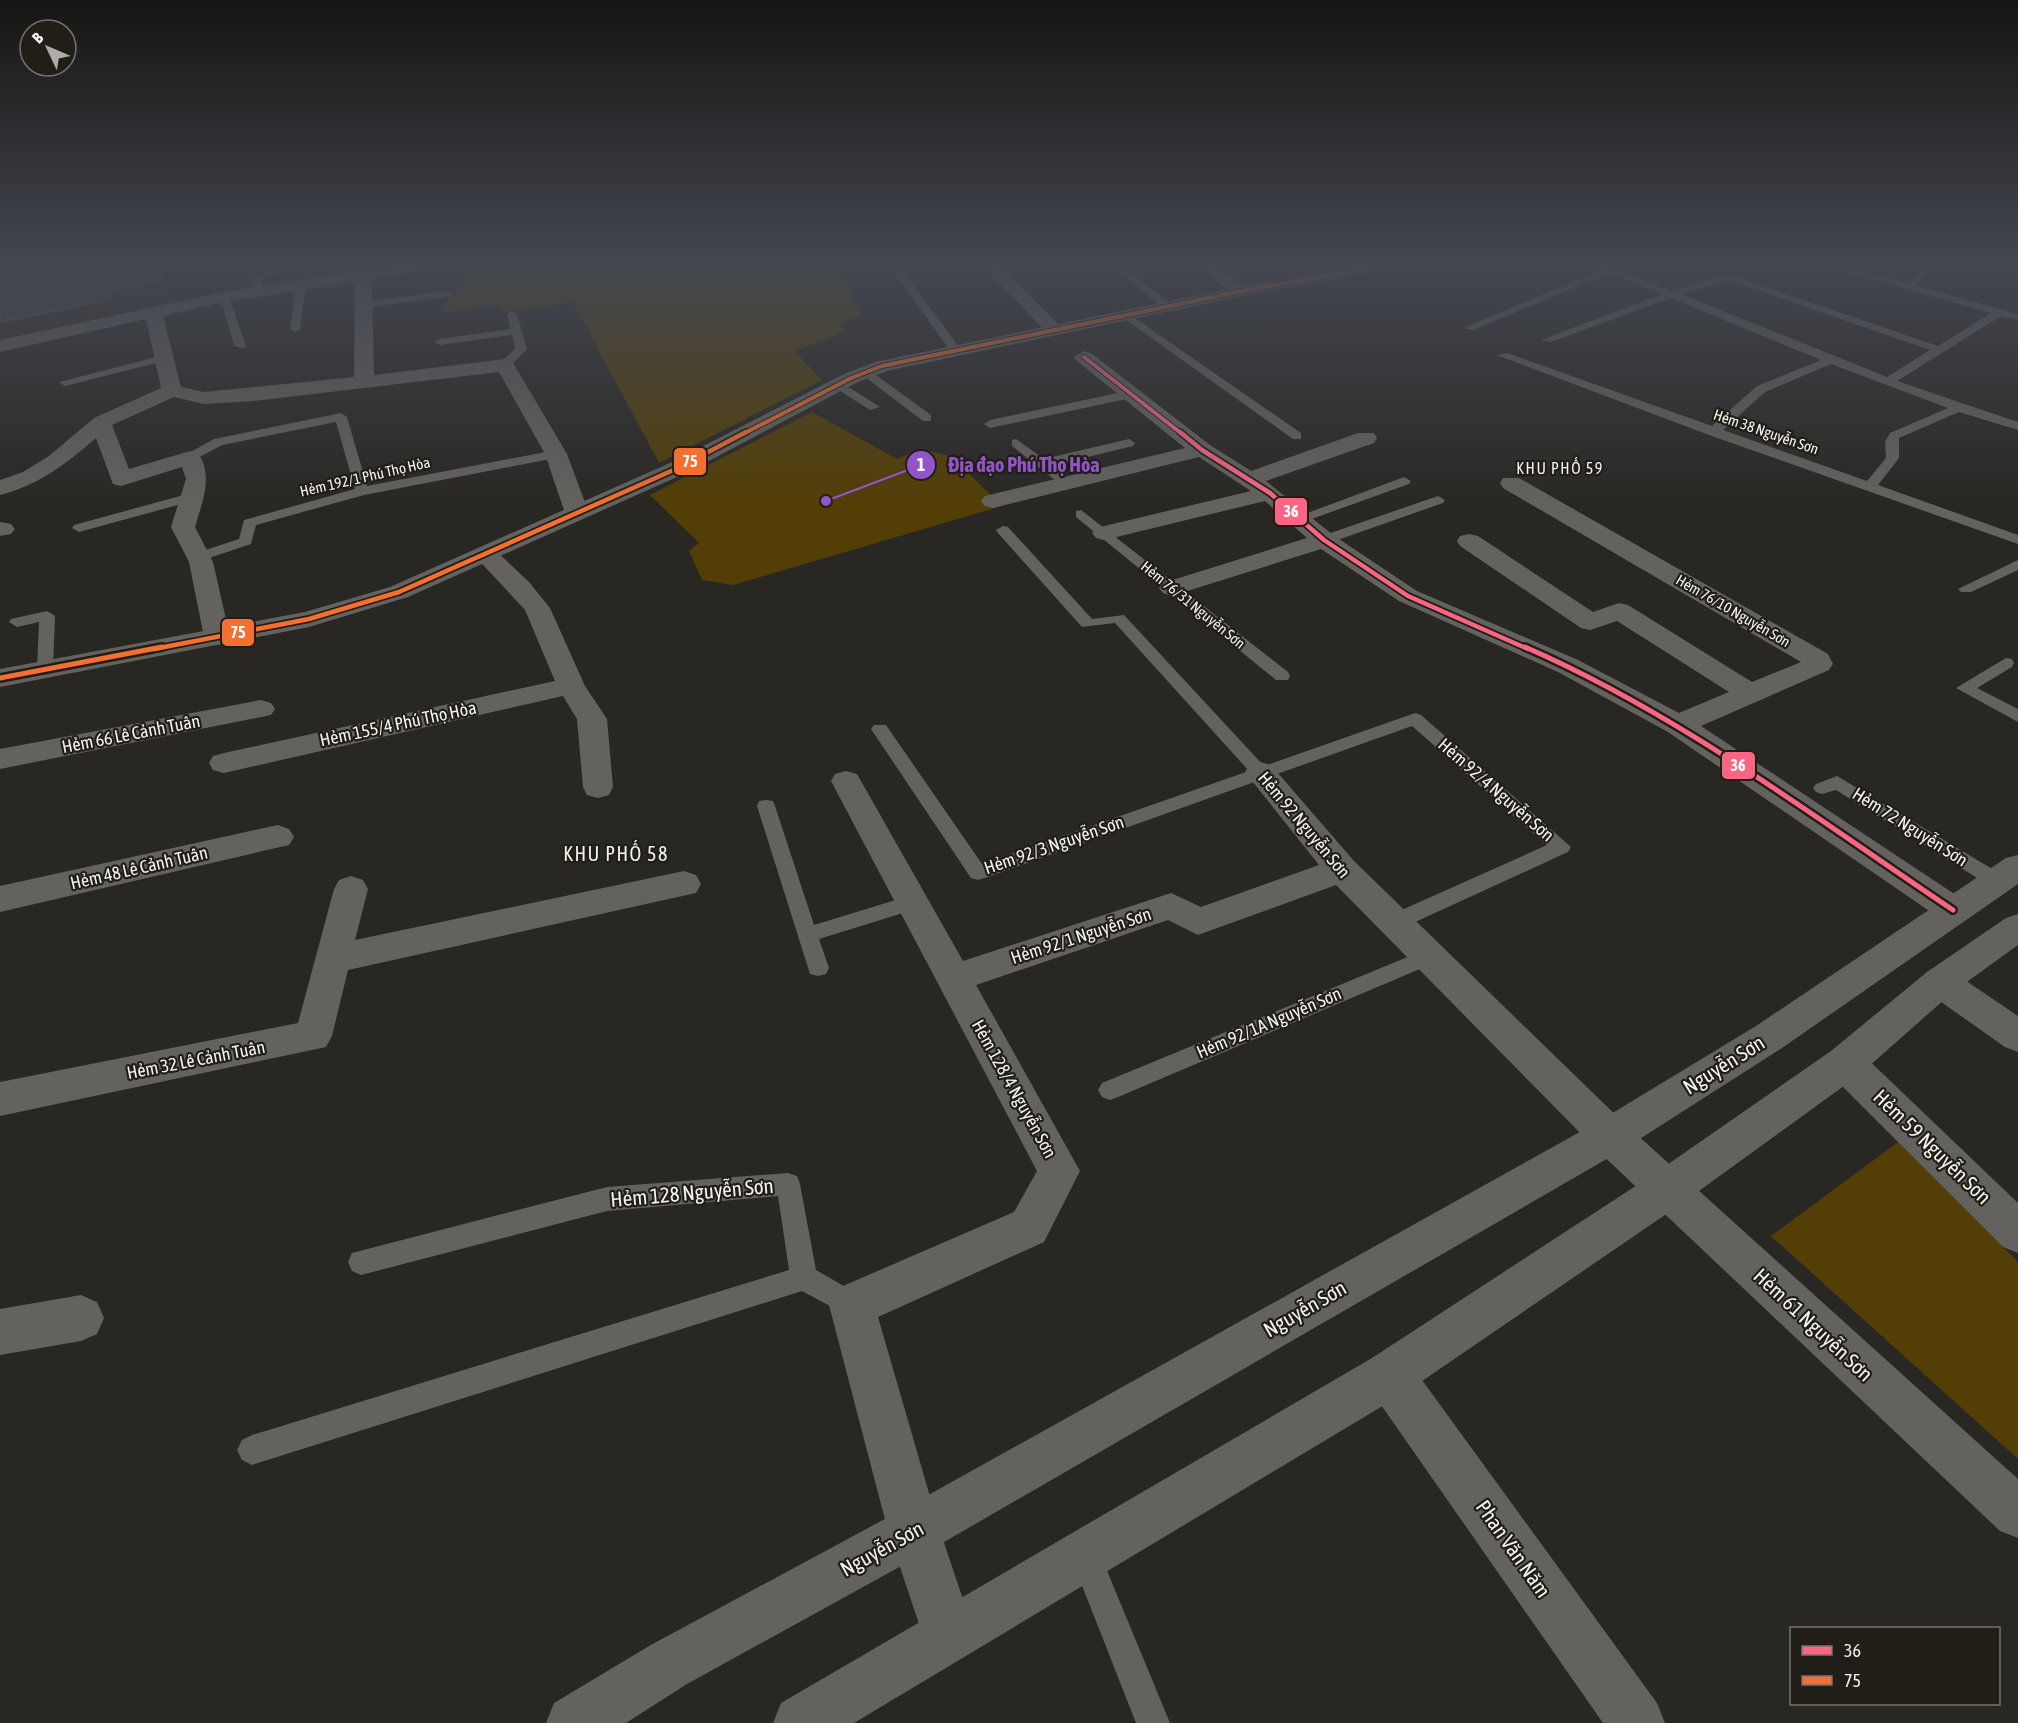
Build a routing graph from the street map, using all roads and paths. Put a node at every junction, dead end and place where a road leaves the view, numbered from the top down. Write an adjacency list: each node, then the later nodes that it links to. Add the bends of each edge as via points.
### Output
1 (161, 345): 14 (street)
2 (364, 345): 18 (street)
3 (520, 345): 16 (lane)
4 (953, 345): 10 (lane)
5 (979, 345): 10 (street)
6 (1169, 345): 31 (lane)
7 (1795, 345): 15 (lane)
8 (1927, 345): 11 (lane)
9 (1947, 345): 11 (lane)
10 (956, 350): 17 (street)
11 (1940, 350): 20 (lane)
12 (1503, 355): 30 (lane, Hẻm 38 Nguyễn Sơn)
13 (1084, 357): 22 (street)
14 (164, 358): 19 (lane); 23 (street)
15 (1830, 360): 20 (lane); 30 (lane, via 1761,389)
16 (505, 365): 18 (street); 36 (street)
17 (865, 372): 21 (street); 26 (lane)
18 (364, 381): 23 (street, via 204,398)
19 (64, 382)
20 (1887, 382): 25 (lane)
21 (838, 385): 24 (lane); 49 (street, via 694,459)
22 (1127, 390): 28 (lane); 35 (street)
23 (172, 391): 27 (street)
24 (874, 407)
25 (1956, 408): 29 (lane); 42 (lane, via 1894,436 1893,458)
26 (927, 418)
27 (102, 422): 37 (street, via 121,479); 44 (street, via 31,477)
28 (990, 424)
29 (2018, 426)
30 (1713, 432): 42 (lane, Hẻm 38 Nguyễn Sơn)
31 (1297, 436)
32 (1366, 438): 43 (street)
33 (1016, 443): 38 (lane)
34 (1129, 443): 38 (lane)
35 (1202, 450): 41 (street); 43 (street)
36 (556, 454): 45 (lane, Hẻm 192/1 Phú Thọ Hòa); 49 (street)
37 (190, 458): 45 (lane, via 218,442 341,417); 46 (street, via 197,479)
38 (1041, 464): 41 (lane)
39 (1404, 480): 51 (lane)
40 (1511, 483): 70 (street, Hẻm 76/10 Nguyễn Sơn, via 1818,660 1819,664)
41 (1065, 484): 48 (street)
42 (1871, 485): 56 (lane, Hẻm 38 Nguyễn Sơn)
43 (1260, 486): 51 (street); 54 (street)
44 (0, 488)
45 (362, 491): 59 (lane, Hẻm 192/1 Phú Thọ Hòa, via 249,523 246,541)
46 (191, 497): 52 (lane); 59 (street, via 183,528)
47 (1438, 500): 55 (lane)
48 (993, 501)
49 (577, 513): 58 (street)
50 (1081, 514): 54 (lane, Hẻm 76/31 Nguyễn Sơn)
51 (1301, 518): 55 (street)
52 (80, 528)
53 (1003, 530): 77 (lane, Hẻm 92 Nguyễn Sơn, via 1088,624 1119,618)
54 (1104, 533): 61 (lane, Hẻm 76/31 Nguyễn Sơn)
55 (1324, 540): 61 (street); 73 (street, via 1408,596 1568,666)
56 (2018, 540)
57 (1469, 541): 70 (street, via 1590,622 1619,611)
58 (485, 554): 64 (street, via 399,592 309,619); 69 (street, via 537,608)
59 (198, 557): 64 (street)
60 (2018, 564): 62 (lane)
61 (1172, 588): 67 (lane, Hẻm 76/31 Nguyễn Sơn)
62 (1966, 588)
63 (17, 622): 66 (lane, via 47,616)
64 (217, 637): 66 (street)
65 (2006, 663): 72 (lane, via 1964,688)
66 (45, 669): 68 (street)
67 (1282, 676)
68 (0, 678)
69 (572, 686): 76 (street, Hẻm 155/4 Phú Thọ Hòa); 79 (street, via 592,718)
70 (1750, 694): 73 (street, Hẻm 76/10 Nguyễn Sơn)
71 (261, 709): 75 (street, Hẻm 66 Lê Cảnh Tuân)
72 (2018, 716)
73 (1678, 725): 89 (street)
74 (880, 729): 77 (lane, Hẻm 92/3 Nguyễn Sơn, via 978,873)
75 (0, 759)
76 (224, 762)
77 (1260, 772): 83 (street, Hẻm 92 Nguyễn Sơn); 90 (lane, Hẻm 92/4 Nguyễn Sơn, via 1415,718 1561,847)
78 (846, 781): 88 (street, Hẻm 128/4 Nguyễn Sơn)
79 (598, 787)
80 (1822, 788): 84 (lane, Hẻm 72 Nguyễn Sơn, via 1837,782)
81 (766, 806): 92 (lane)
82 (278, 837): 87 (street, Hẻm 48 Lê Cảnh Tuân)
83 (1342, 870): 90 (street, Hẻm 92 Nguyễn Sơn); 96 (street, Hẻm 92/1 Nguyễn Sơn, via 1198,922 1171,906)
84 (2007, 874): 89 (street, Nguyễn Sơn)
85 (684, 884): 94 (street)
86 (351, 889): 94 (street, Hẻm 32 Lê Cảnh Tuân)
87 (0, 899)
88 (912, 903): 92 (lane); 96 (street, Hẻm 128/4 Nguyễn Sơn)
89 (1953, 910): 102 (street, Nguyễn Sơn, via 1769,1037)
90 (1393, 922): 93 (street, Hẻm 92 Nguyễn Sơn)
91 (2018, 927): 97 (street)
92 (807, 935): 95 (lane)
93 (1427, 957): 100 (lane, Hẻm 92/1A Nguyễn Sơn); 102 (street, Hẻm 92 Nguyễn Sơn)
94 (333, 958): 101 (street, Hẻm 32 Lê Cảnh Tuân, via 314,1036)
95 (818, 968)
96 (954, 978): 107 (street, Hẻm 128/4 Nguyễn Sơn, via 1059,1171 1029,1227)
97 (1940, 982): 98 (street); 99 (street)
98 (2018, 1036)
99 (1845, 1063): 103 (street); 104 (street, Hẻm 59 Nguyễn Sơn)
100 (1110, 1090)
101 (0, 1099)
102 (1610, 1136): 103 (street, Hẻm 61 Nguyễn Sơn); 113 (street, Nguyễn Sơn)
103 (1666, 1190): 110 (street); 112 (street, Hẻm 61 Nguyễn Sơn)
104 (2018, 1232)
105 (361, 1262): 106 (lane, Hẻm 128 Nguyễn Sơn, via 607,1199 788,1184)
106 (804, 1278): 107 (lane); 111 (lane)
107 (852, 1305): 113 (street)
108 (81, 1318): 109 (street)
109 (0, 1332)
110 (1389, 1375): 114 (street); 119 (street, Phan Văn Năm)
111 (252, 1450)
112 (2018, 1513)
113 (914, 1531): 115 (street); 116 (street, Nguyễn Sơn, via 668,1665)
114 (1085, 1555): 115 (street); 118 (lane)
115 (948, 1635): 117 (street)
116 (574, 1723)
117 (801, 1723)
118 (1153, 1723)
119 (1637, 1723)

